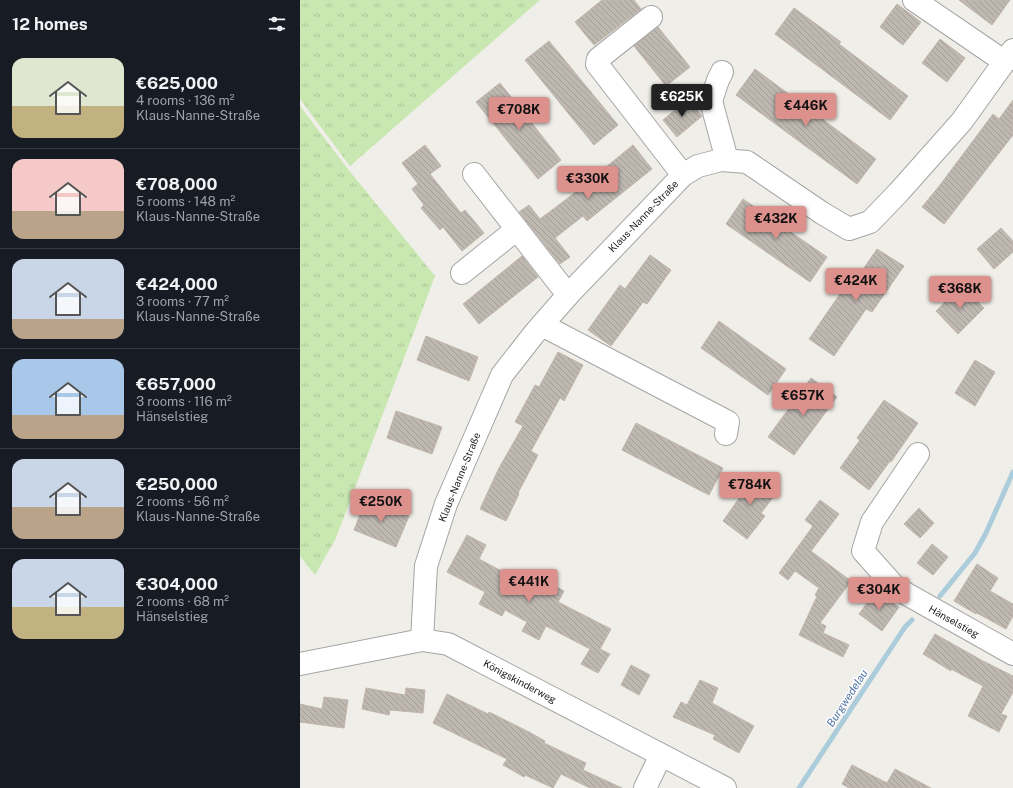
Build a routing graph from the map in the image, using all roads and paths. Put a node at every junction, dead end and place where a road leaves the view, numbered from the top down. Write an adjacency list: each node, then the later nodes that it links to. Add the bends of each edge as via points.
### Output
1 (914, 0): 3 (street)
2 (651, 17): 7 (street, via 598,59 597,64)
3 (1009, 56): 5 (street, Klaus-Nanne-Straße, via 962,121 870,222 848,229 747,162)
4 (722, 72): 5 (street, via 711,101)
5 (727, 160): 7 (street, Klaus-Nanne-Straße, via 698,166)
6 (474, 174): 8 (street)
7 (683, 174): 10 (street, Klaus-Nanne-Straße)
8 (517, 229): 9 (street); 10 (street)
9 (462, 273)
10 (568, 295): 11 (street, Klaus-Nanne-Straße)
11 (542, 325): 12 (street, via 728,422); 14 (street, Klaus-Nanne-Straße, via 502,375 446,504 426,566)
12 (726, 434)
13 (918, 454): 15 (street, Hänselstieg, via 872,522 863,551 896,588)
14 (422, 640): 16 (street, Königskinderweg); 17 (street, Königskinderweg, via 448,644)
15 (1013, 654)
16 (300, 664)
17 (661, 755): 18 (street); 19 (street, Königskinderweg)
18 (645, 788)
19 (725, 788)

